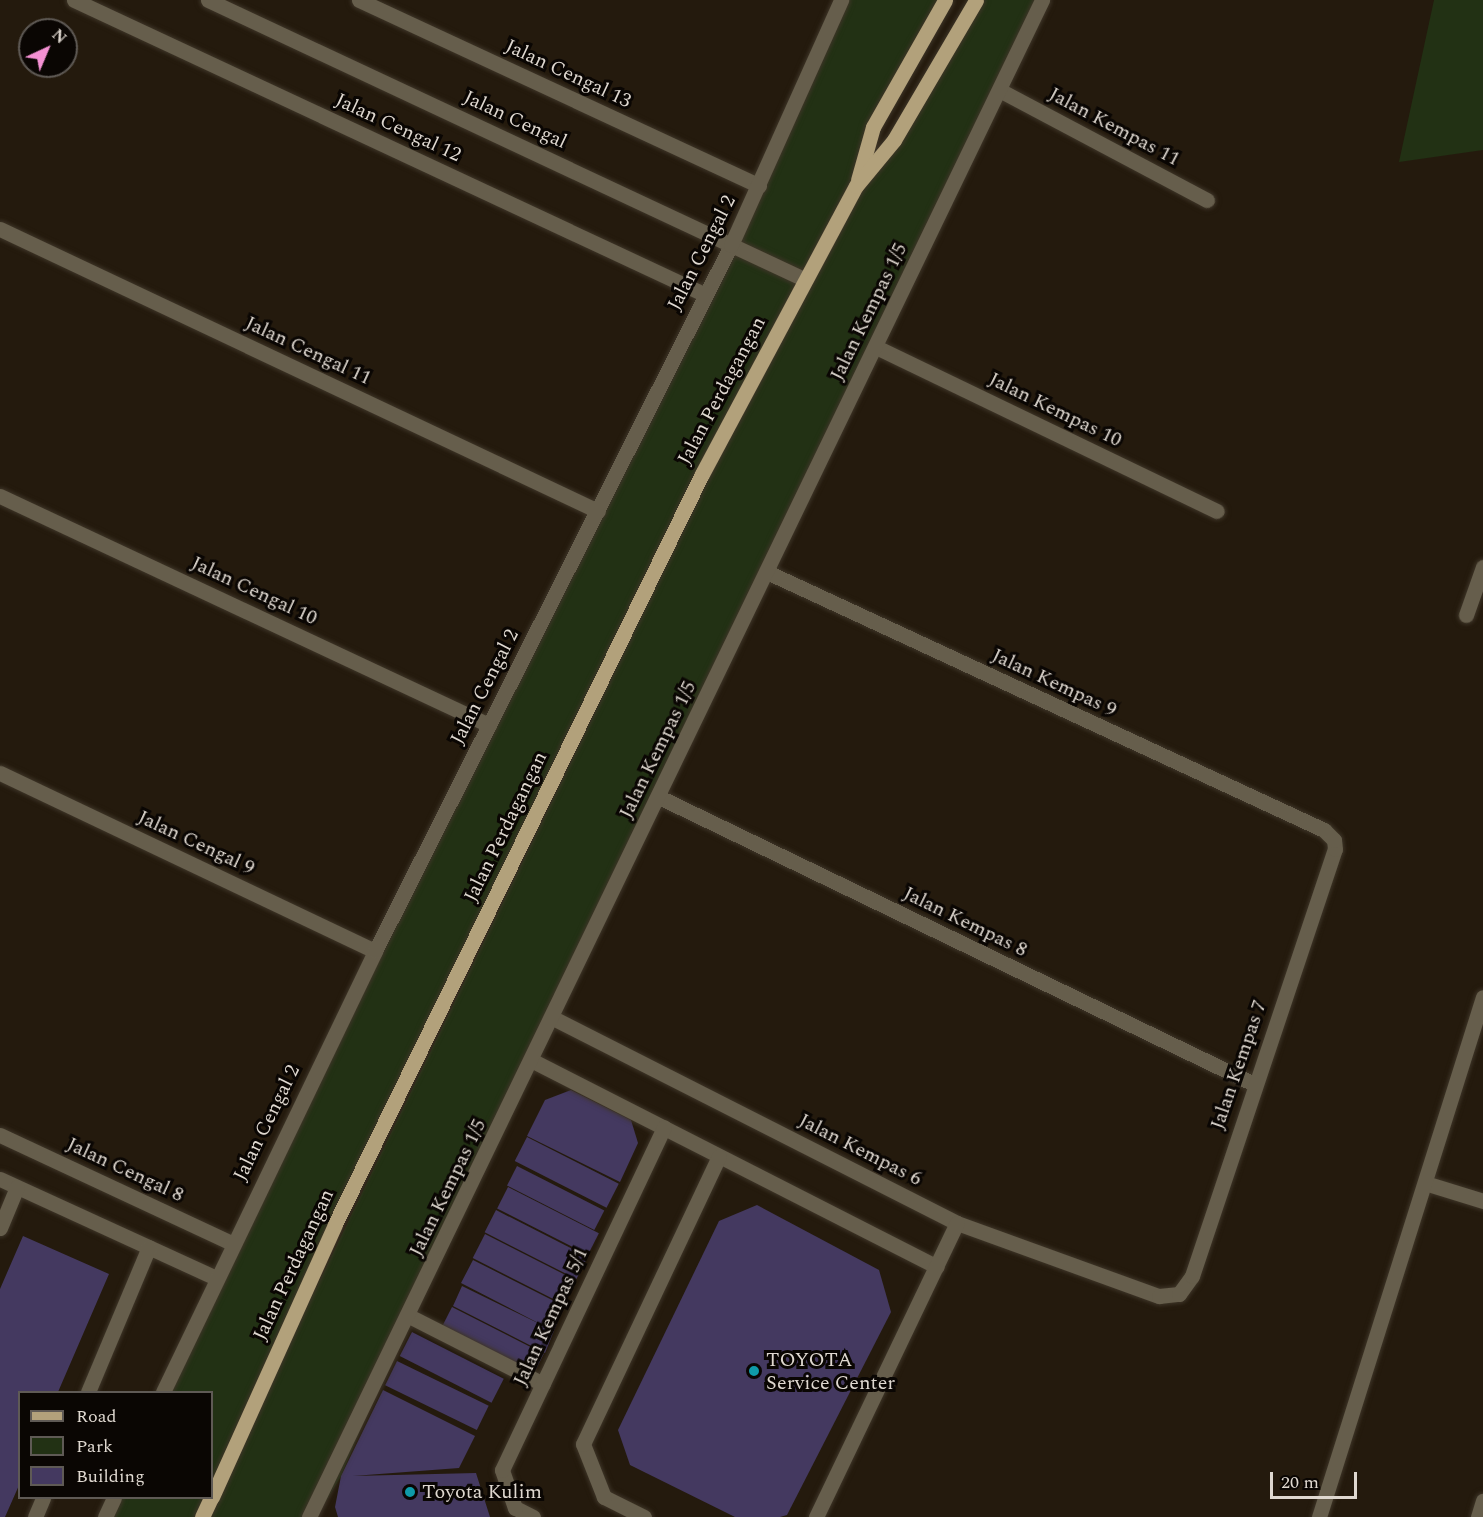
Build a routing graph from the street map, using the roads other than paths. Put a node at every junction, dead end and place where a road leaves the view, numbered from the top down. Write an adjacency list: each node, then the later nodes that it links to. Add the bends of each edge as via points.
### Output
1 (74, 0): 15 (street, Jalan Cengal 12)
2 (208, 0): 13 (street, Jalan Cengal)
3 (841, 0): 9 (street, Jalan Cengal 2)
4 (945, 0): 10 (main road, Jalan Perdagangan, via 873,127)
5 (976, 0): 10 (main road, Jalan Perdagangan, via 894,140)
6 (1042, 0): 8 (street, Jalan Kempas 1/5)
7 (369, 2): 9 (street, Jalan Cengal 13)
8 (1001, 91): 11 (street, Jalan Kempas 11); 16 (street, Jalan Kempas 1/5)
9 (759, 186): 13 (street, Jalan Cengal 2)
10 (856, 186): 14 (main road, Jalan Perdagangan)
11 (1207, 200)
12 (0, 229): 18 (street, Jalan Cengal 11)
13 (731, 245): 14 (street, Jalan Cengal); 15 (street, Jalan Cengal 2)
14 (804, 279): 50 (main road, Jalan Perdagangan, via 702,474 340,1213)
15 (704, 294): 18 (street, Jalan Cengal 2)
16 (876, 347): 19 (street, Jalan Kempas 10); 21 (street, Jalan Kempas 1/5)
17 (0, 496): 23 (street, Jalan Cengal 10)
18 (597, 511): 23 (street, Jalan Cengal 2)
19 (1217, 511)
20 (1483, 567): 22 (street)
21 (767, 572): 25 (street, Jalan Kempas 1/5); 26 (street, Jalan Kempas 9)
22 (1466, 615)
23 (489, 725): 27 (street, Jalan Cengal 2)
24 (0, 773): 27 (street, Jalan Cengal 9)
25 (659, 797): 29 (street, Jalan Kempas 1/5); 31 (street, Jalan Kempas 8)
26 (1324, 830): 31 (street, Jalan Kempas 7, via 1334,840 1335,849)
27 (375, 951): 41 (street, Jalan Cengal 2)
28 (1483, 997): 36 (street)
29 (553, 1018): 30 (street, Jalan Kempas 1/5); 39 (street, Jalan Kempas 6)
30 (533, 1061): 32 (street); 46 (street, Jalan Kempas 1/5)
31 (1254, 1084): 45 (street, Jalan Kempas 7, via 1192,1276 1179,1294)
32 (664, 1127): 34 (street); 47 (street, Jalan Kempas 5/1)
33 (0, 1135): 41 (street, Jalan Cengal 8)
34 (719, 1156): 43 (street); 60 (street, via 583,1444 604,1497)
35 (0, 1179): 37 (street)
36 (1425, 1183): 38 (street); 62 (street)
37 (17, 1187): 40 (street); 42 (street)
38 (1483, 1201)
39 (957, 1223): 43 (street); 45 (street, Jalan Kempas 6)
40 (0, 1228)
41 (232, 1243): 44 (street, Jalan Cengal 2)
42 (149, 1247): 44 (street); 48 (street)
43 (937, 1267): 61 (street)
44 (216, 1278): 49 (street, Jalan Cengal 2)
45 (1159, 1296)
46 (409, 1316): 47 (street); 58 (street, Jalan Kempas 1/5)
47 (543, 1384): 59 (street, Jalan Kempas 5/1, via 502,1470 515,1508)
48 (88, 1391)
49 (163, 1391)
50 (213, 1493)
51 (42, 1499): 55 (street)
52 (113, 1499): 56 (street)
53 (210, 1499): 57 (main road, Jalan Perdagangan)
54 (1483, 1501): 63 (street)
55 (35, 1517)
56 (105, 1517)
57 (202, 1517)
58 (309, 1517)
59 (533, 1517)
60 (644, 1517)
61 (816, 1517)
62 (1319, 1517)
63 (1478, 1517)

